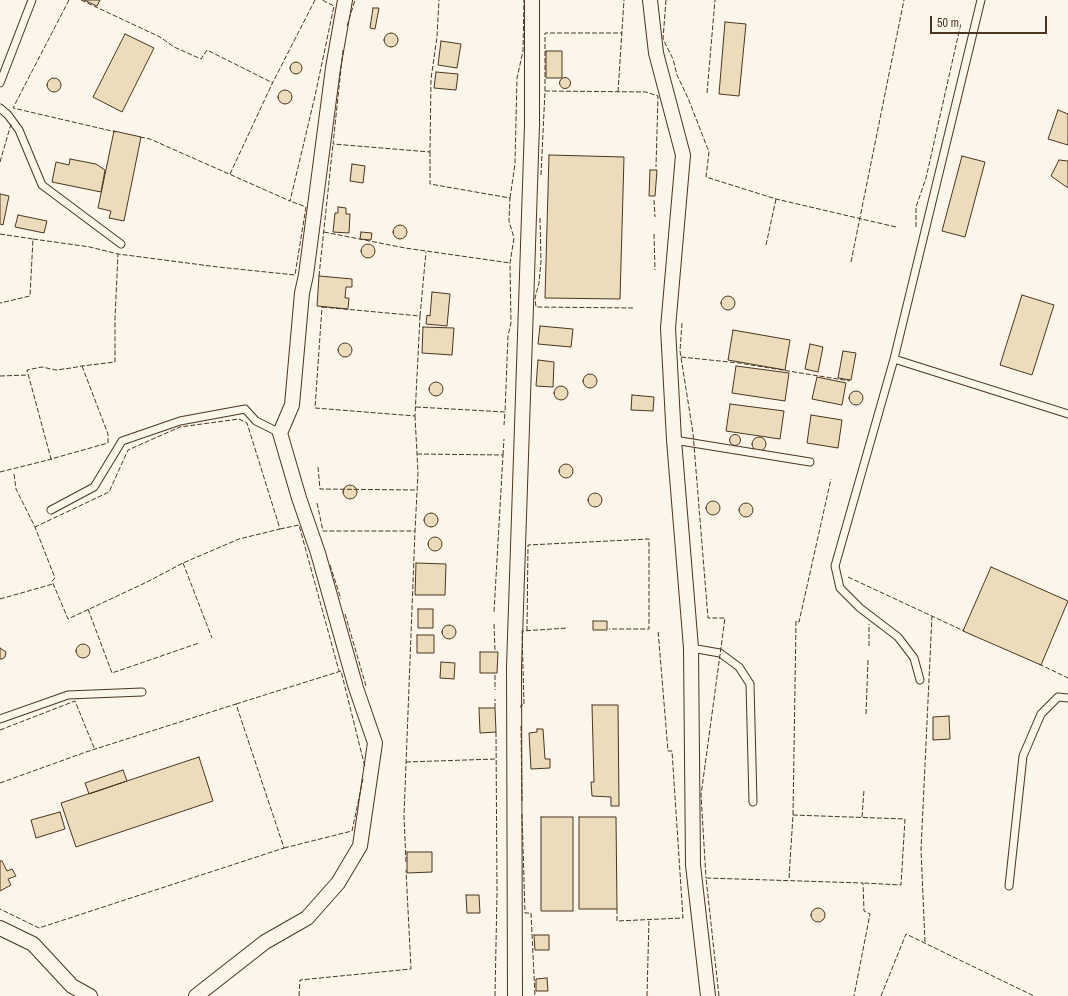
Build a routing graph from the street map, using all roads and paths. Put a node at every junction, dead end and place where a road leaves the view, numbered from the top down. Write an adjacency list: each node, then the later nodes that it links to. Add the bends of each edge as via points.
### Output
1 (32, 0): 6 (lane)
2 (345, 0): 11 (street, via 302,293 292,405)
3 (532, 0): 25 (street, via 532,125 514,667)
4 (650, 0): 12 (street, via 656,52 683,154 668,328)
5 (981, 0): 9 (lane)
6 (0, 83)
7 (0, 108): 8 (lane, via 19,130 42,185)
8 (120, 244)
9 (894, 359): 10 (lane); 16 (lane, via 835,566 840,588 860,608 898,637 914,658)
10 (1068, 414)
11 (280, 433): 14 (lane, via 256,421 245,409 180,421 122,441 94,487); 24 (street, via 318,553 356,688 375,743 360,846 338,883 307,918 264,942)
12 (674, 440): 13 (lane); 15 (street)
13 (810, 462)
14 (51, 510)
15 (691, 648): 20 (lane, via 720,653 739,667 750,684); 26 (street, via 693,865)
16 (920, 680)
17 (142, 692): 19 (lane, via 68,695)
18 (1068, 698): 21 (lane, via 1058,697 1041,714 1023,756)
19 (0, 719)
20 (753, 802)
21 (1009, 886)
22 (0, 928): 23 (street, via 33,944 72,986)
23 (90, 996)
24 (196, 996)
25 (515, 996)
26 (708, 996)

